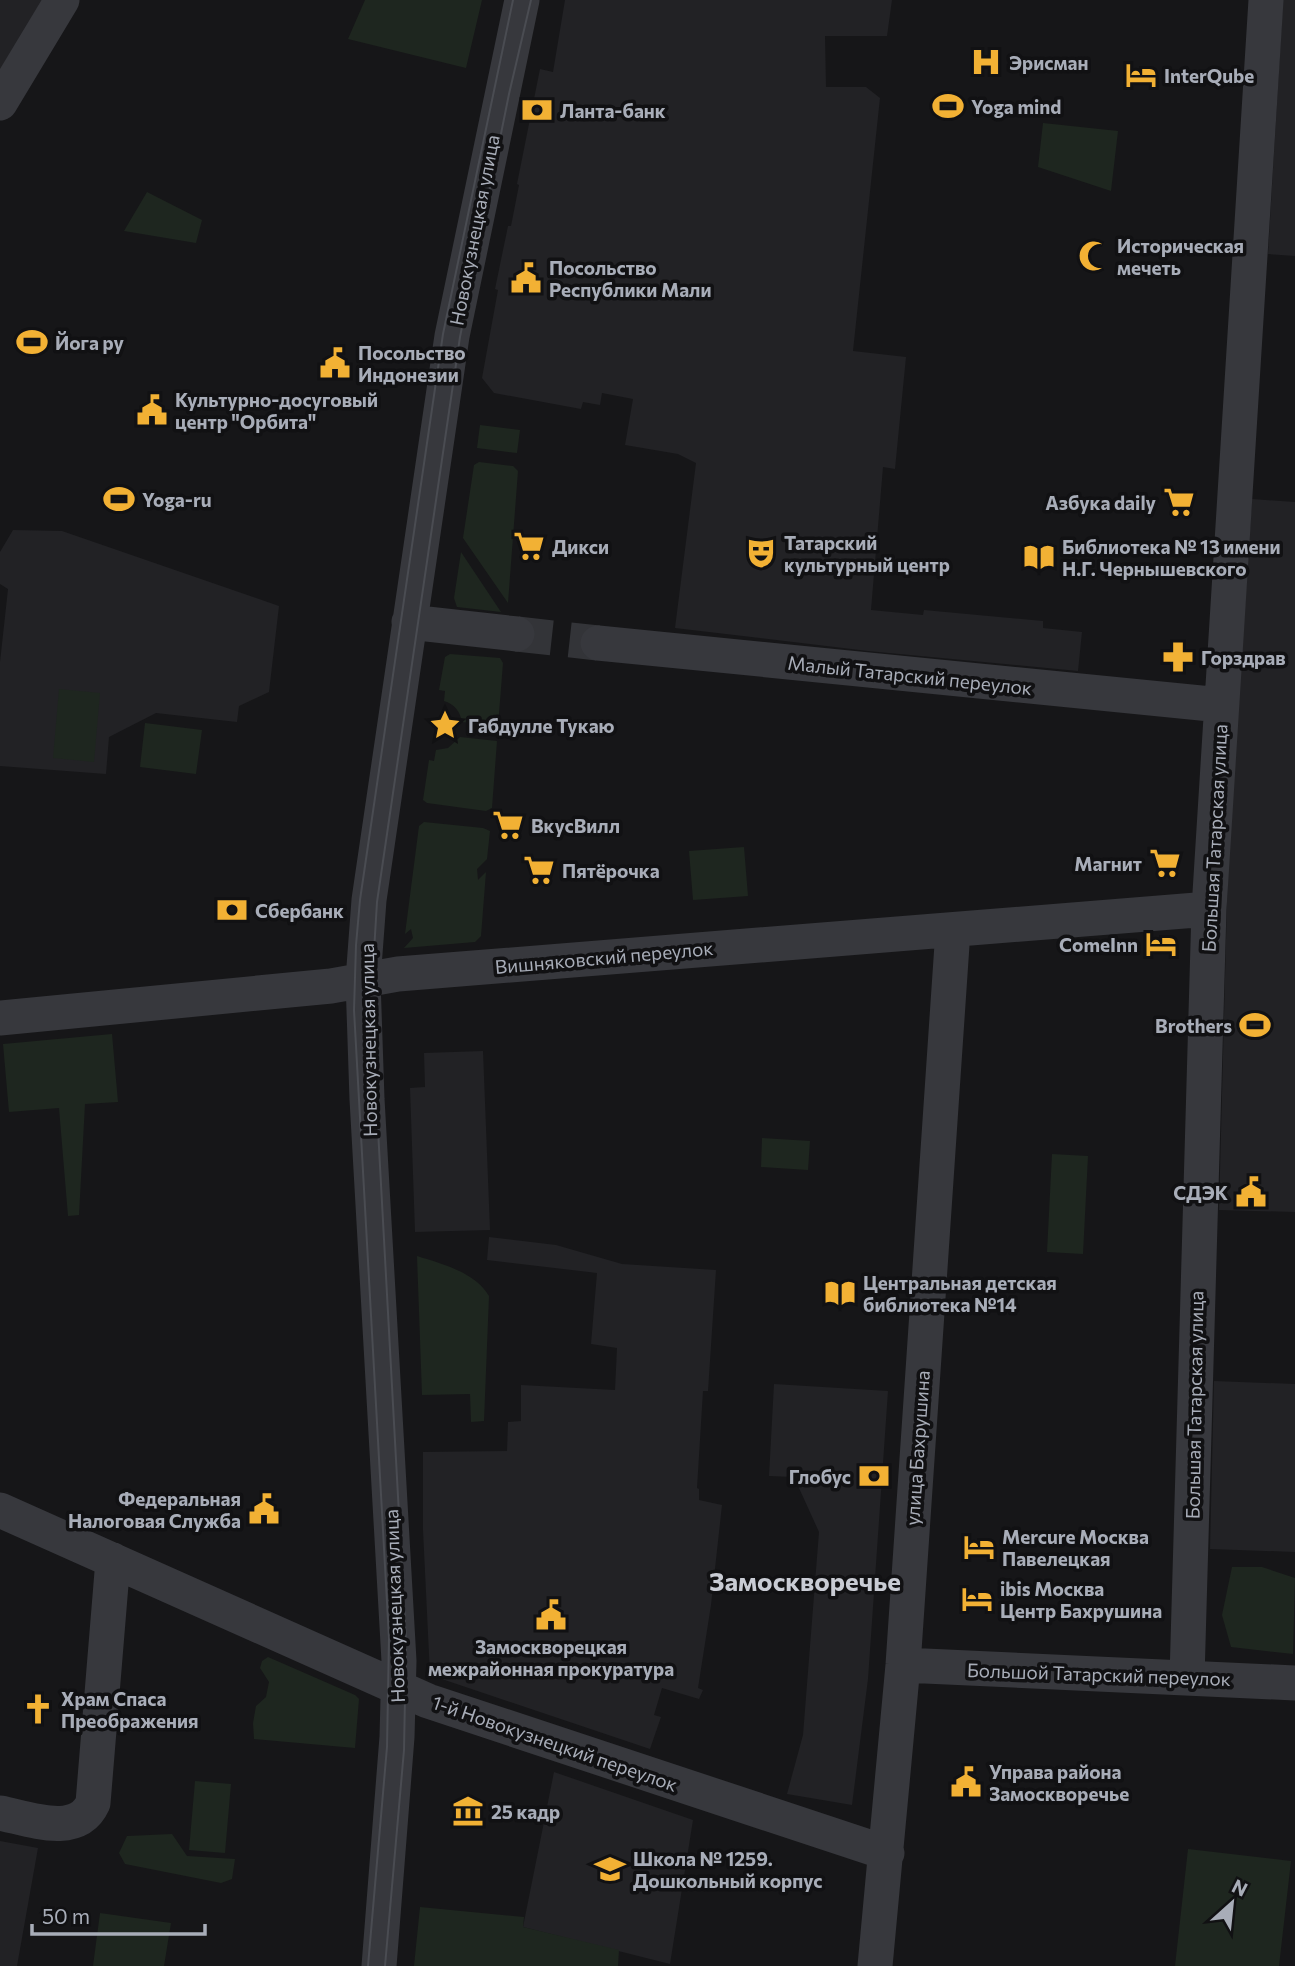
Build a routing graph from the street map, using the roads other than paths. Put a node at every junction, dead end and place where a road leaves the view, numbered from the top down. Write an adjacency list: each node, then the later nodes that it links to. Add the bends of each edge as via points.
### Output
1 (62, 0): 4 (street)
2 (522, 0): 5 (street, Новокузнецкая улица, via 455,322)
3 (1266, 0): 8 (street, Большая Татарская улица)
4 (0, 103)
5 (409, 622): 6 (street); 11 (street, Новокузнецкая улица, via 369,900)
6 (517, 635)
7 (598, 643): 8 (street, Малый Татарский переулок)
8 (1221, 705): 9 (street, Большая Татарская улица)
9 (1209, 909): 10 (street, Вишняковский переулок); 16 (street, Большая Татарская улица)
10 (953, 929): 11 (street, Вишняковский переулок); 15 (street, улица Бахрушина)
11 (363, 980): 12 (street, Вишняковский переулок); 18 (street, Новокузнецкая улица)
12 (0, 1018)
13 (0, 1510): 14 (street, 1-й Новокузнецкий переулок)
14 (113, 1560): 18 (street, 1-й Новокузнецкий переулок); 19 (street, via 89,1813 66,1824)
15 (903, 1665): 16 (street, Большой Татарский переулок); 20 (street, улица Бахрушина)
16 (1187, 1678): 17 (street, Большой Татарский переулок)
17 (1295, 1682)
18 (399, 1688): 20 (street, 1-й Новокузнецкий переулок); 21 (street, Новокузнецкая улица)
19 (0, 1813)
20 (887, 1853): 22 (street, улица Бахрушина)
21 (379, 1966)
22 (875, 1966)

